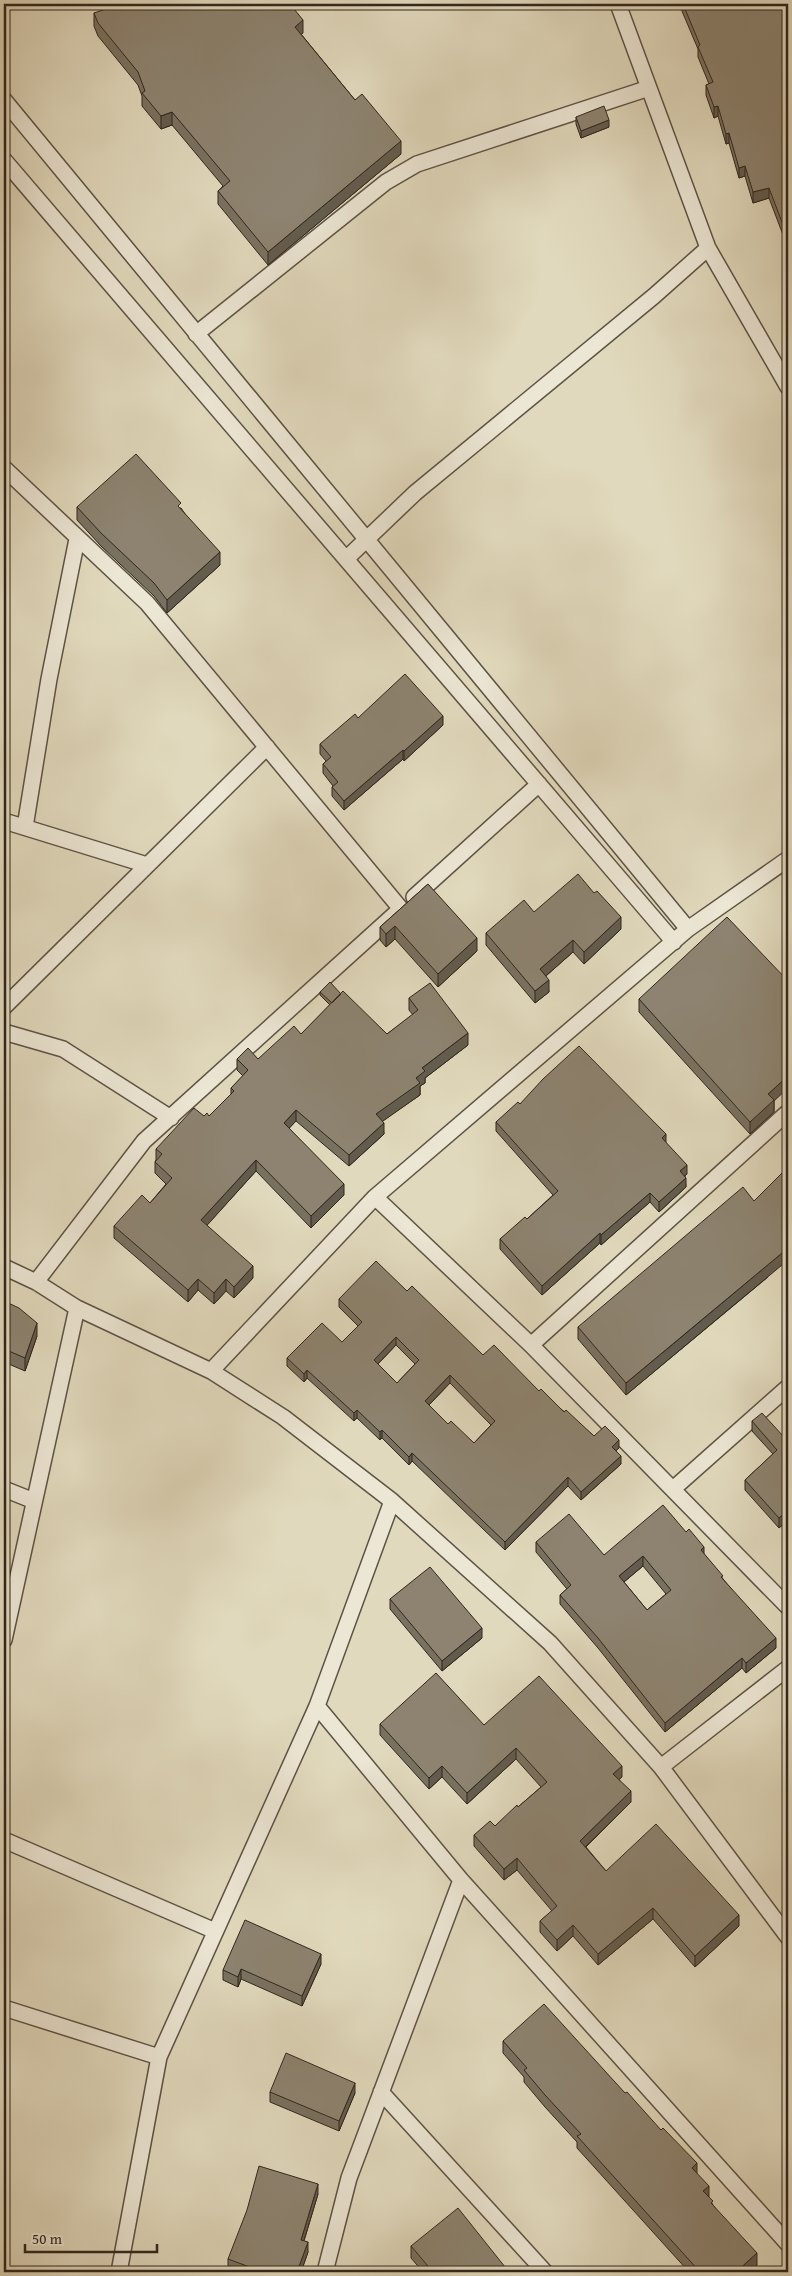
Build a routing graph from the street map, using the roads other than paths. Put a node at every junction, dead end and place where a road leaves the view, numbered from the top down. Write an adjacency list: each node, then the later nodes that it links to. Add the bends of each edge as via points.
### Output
1 (618, 4): 2 (street)
2 (649, 88): 5 (street); 6 (street, via 417,164 386,182)
3 (4, 100): 6 (street)
4 (4, 160): 11 (street)
5 (708, 248): 7 (street); 10 (street, via 415,493)
6 (196, 334): 10 (street)
7 (788, 387)
8 (4, 468): 9 (street)
9 (77, 539): 12 (street, via 147,604); 15 (street, via 49,679)
10 (367, 540): 11 (street); 19 (street)
11 (346, 559): 13 (street)
12 (267, 747): 17 (street); 18 (street)
13 (539, 784): 18 (street); 20 (street)
14 (4, 821): 15 (street)
15 (25, 827): 17 (street)
16 (788, 859): 19 (street)
17 (147, 865): 21 (street)
18 (401, 909): 24 (street)
19 (688, 929): 20 (street)
20 (674, 942): 25 (street)
21 (4, 1007)
22 (4, 1032): 24 (street, via 64,1049)
23 (788, 1112): 29 (street)
24 (171, 1118): 27 (street, via 144,1142)
25 (375, 1197): 29 (street); 30 (street)
26 (4, 1267): 27 (street)
27 (36, 1282): 28 (street)
28 (77, 1308): 30 (street); 34 (street)
29 (531, 1345): 33 (street)
30 (211, 1371): 35 (street, via 283,1416)
31 (788, 1386): 33 (street)
32 (4, 1489): 34 (street)
33 (672, 1489): 36 (street)
34 (34, 1501): 37 (street)
35 (392, 1501): 39 (street); 40 (street, via 550,1643)
36 (788, 1607)
37 (4, 1640)
38 (788, 1668): 40 (street)
39 (316, 1706): 42 (street); 43 (street)
40 (661, 1767): 44 (street)
41 (4, 1840): 43 (street)
42 (461, 1880): 47 (street); 48 (street)
43 (215, 1931): 46 (street)
44 (788, 1938)
45 (4, 2008): 46 (street)
46 (159, 2057): 49 (street)
47 (381, 2092): 50 (street, via 349,2178); 51 (street)
48 (788, 2244)
49 (119, 2272)
50 (325, 2272)
51 (545, 2272)

